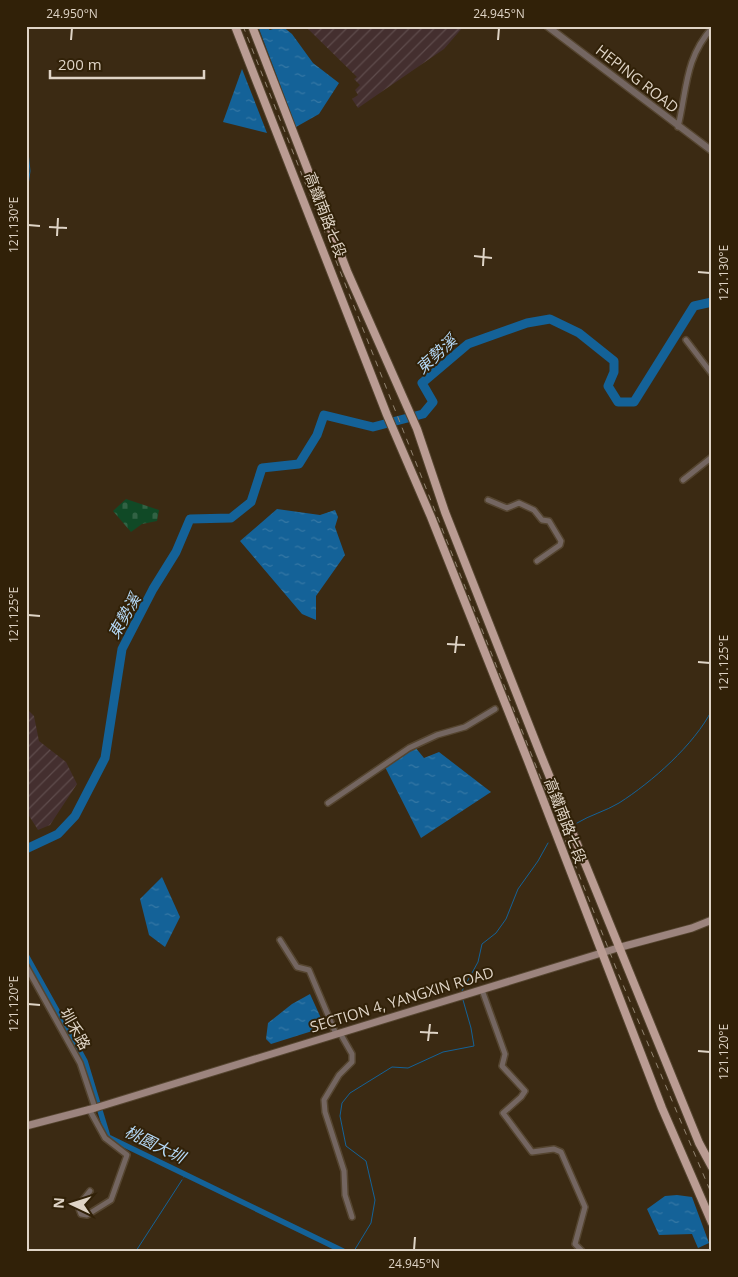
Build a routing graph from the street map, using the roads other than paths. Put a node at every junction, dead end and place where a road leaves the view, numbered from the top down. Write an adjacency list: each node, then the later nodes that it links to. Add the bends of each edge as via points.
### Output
1 (235, 26): 18 (main road, 高鐵南路七段, via 404,464 528,761)
2 (252, 26): 17 (main road, 高鐵南路七段, via 347,271 410,411 540,752)
3 (547, 26): 5 (street, HEPING ROAD)
4 (712, 28): 5 (street, via 700,40 691,59)
5 (678, 127): 6 (street, HEPING ROAD)
6 (712, 151)
7 (686, 340): 8 (street)
8 (712, 374)
9 (712, 457): 10 (street)
10 (683, 480)
11 (488, 500): 12 (street, via 507,508 519,503 534,510 542,520 549,521 561,541 560,545)
12 (537, 561)
13 (495, 709): 14 (street, via 465,727 409,748)
14 (328, 803)
15 (712, 920): 17 (main road, SECTION 4, YANGXIN ROAD)
16 (280, 940): 21 (street, via 297,967 309,970)
17 (621, 947): 18 (main road, SECTION 4, YANGXIN ROAD); 24 (main road, 高鐵南路七段, via 665,1061)
18 (602, 954): 20 (main road, SECTION 4, YANGXIN ROAD); 27 (main road, 高鐵南路七段, via 662,1108)
19 (26, 966): 22 (street, 圳禾路, via 80,1063)
20 (482, 990): 21 (main road, SECTION 4, YANGXIN ROAD); 28 (street, via 505,1054 502,1066 524,1091 503,1113 532,1152 554,1149 561,1152 585,1204 583,1223 575,1244)
21 (338, 1034): 22 (main road, SECTION 4, YANGXIN ROAD); 26 (street, via 352,1054 352,1062 339,1075 324,1100 344,1171 345,1195)
22 (95, 1108): 23 (main road, SECTION 4, YANGXIN ROAD); 25 (street, 圳禾路, via 105,1138 127,1155 112,1200 87,1215 81,1214 78,1206)
23 (26, 1126)
24 (712, 1167)
25 (90, 1191)
26 (352, 1217)
27 (712, 1223)
28 (582, 1251)

